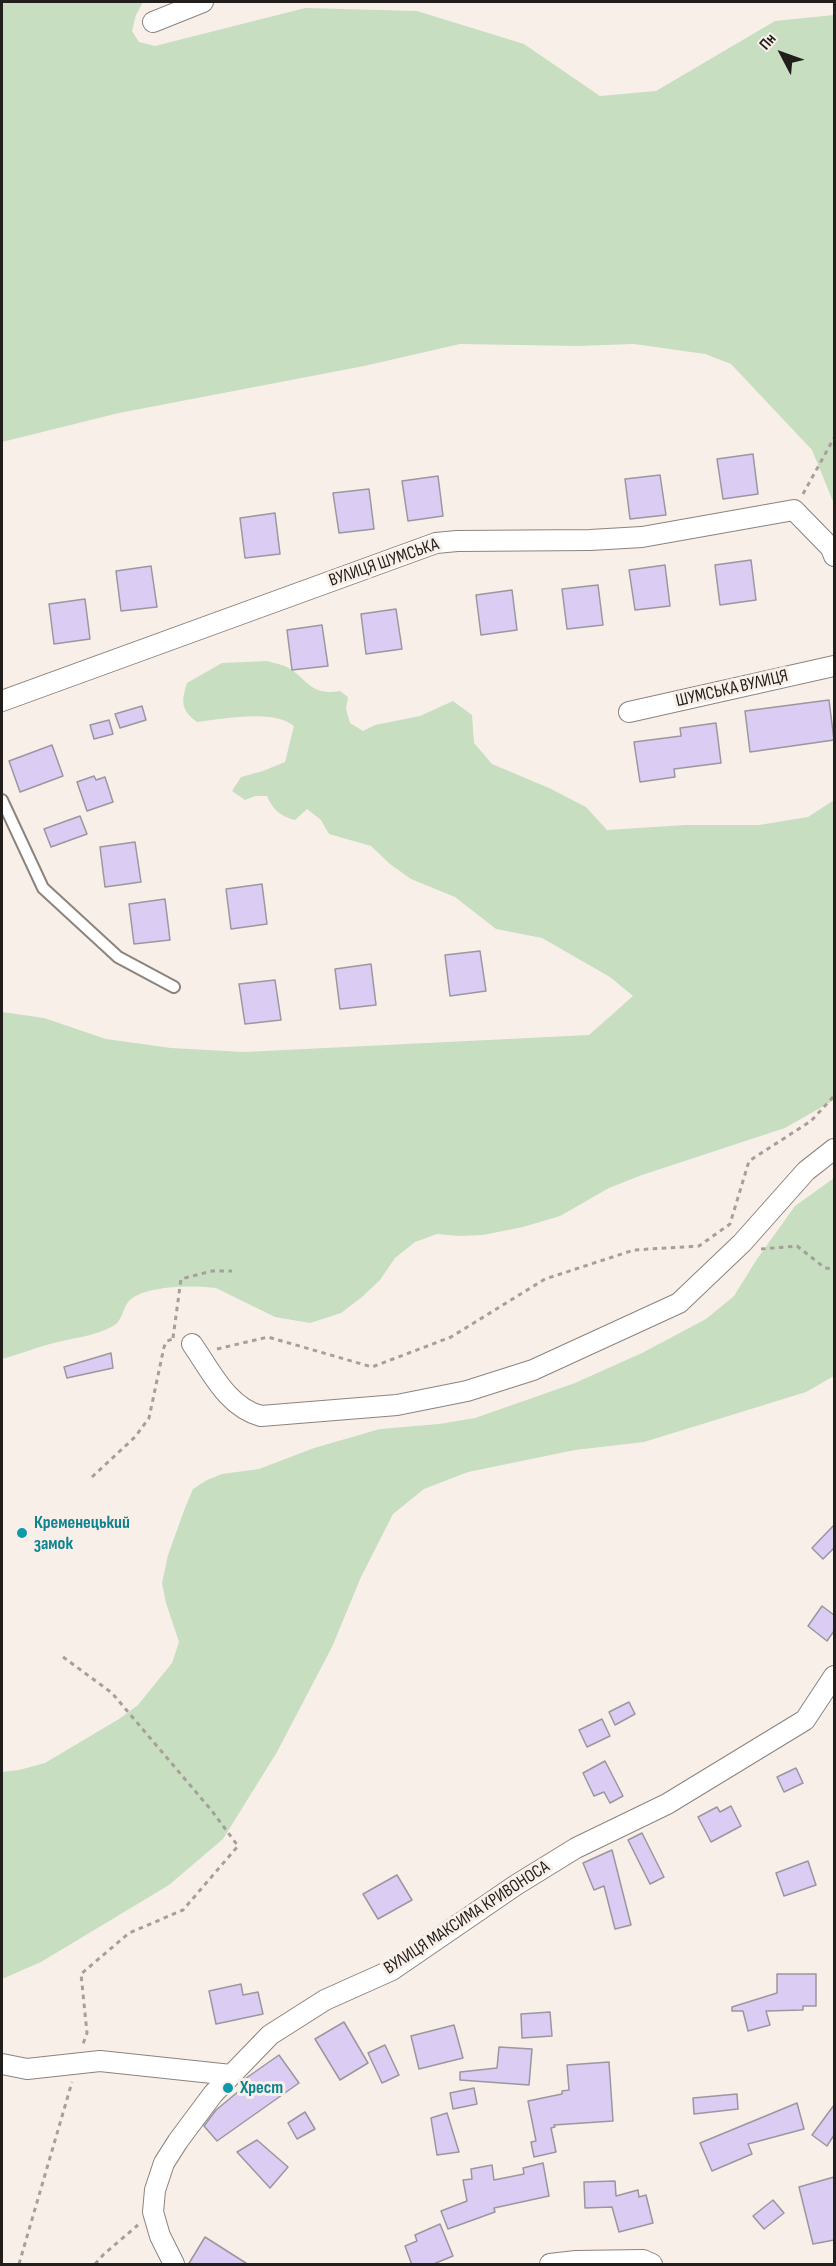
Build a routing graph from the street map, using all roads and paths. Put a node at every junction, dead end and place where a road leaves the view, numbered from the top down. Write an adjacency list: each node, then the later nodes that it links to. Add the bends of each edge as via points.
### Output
1 (203, 2): 2 (street)
2 (153, 22)
3 (834, 438): 4 (path)
4 (794, 510): 5 (street); 7 (street, ВУЛИЦЯ ШУМСЬКА, via 642,537 436,543)
5 (834, 556)
6 (834, 666): 8 (street, ШУМСЬКА ВУЛИЦЯ)
7 (2, 700)
8 (629, 712)
9 (2, 800): 10 (lane, via 43,888 118,957)
10 (174, 987)
11 (834, 1096): 17 (path, via 811,1121 749,1161 730,1224 699,1246 634,1250 545,1279 451,1337 372,1366 268,1337)
12 (834, 1149): 13 (street, via 806,1171)
13 (742, 1243): 14 (path, via 764,1250 797,1246 825,1268); 17 (street, via 679,1303 533,1370 420,1401 261,1416 231,1400)
14 (834, 1269)
15 (232, 1271): 16 (path, via 212,1271 181,1279)
16 (172, 1338): 17 (path, via 185,1340); 18 (path, via 162,1355 153,1403 143,1429)
17 (195, 1349)
18 (92, 1478)
19 (63, 1657): 21 (path, via 112,1693 238,1846 183,1910 129,1933 81,1974 87,2033)
20 (834, 1676): 23 (street, ВУЛИЦЯ МАКСИМА КРИВОНОСА, via 805,1720 668,1804 576,1848 392,1970 296,2017 270,2035)
21 (78, 2063): 22 (street, via 27,2069); 23 (street, via 100,2061); 25 (path)
22 (2, 2064)
23 (231, 2075): 24 (street, ВУЛИЦЯ МАКСИМА КРИВОНОСА, via 164,2163)
24 (153, 2212): 26 (path); 27 (street)
25 (19, 2265)
26 (95, 2265)
27 (174, 2265)
28 (550, 2265): 29 (street, via 643,2260)
29 (652, 2265)

